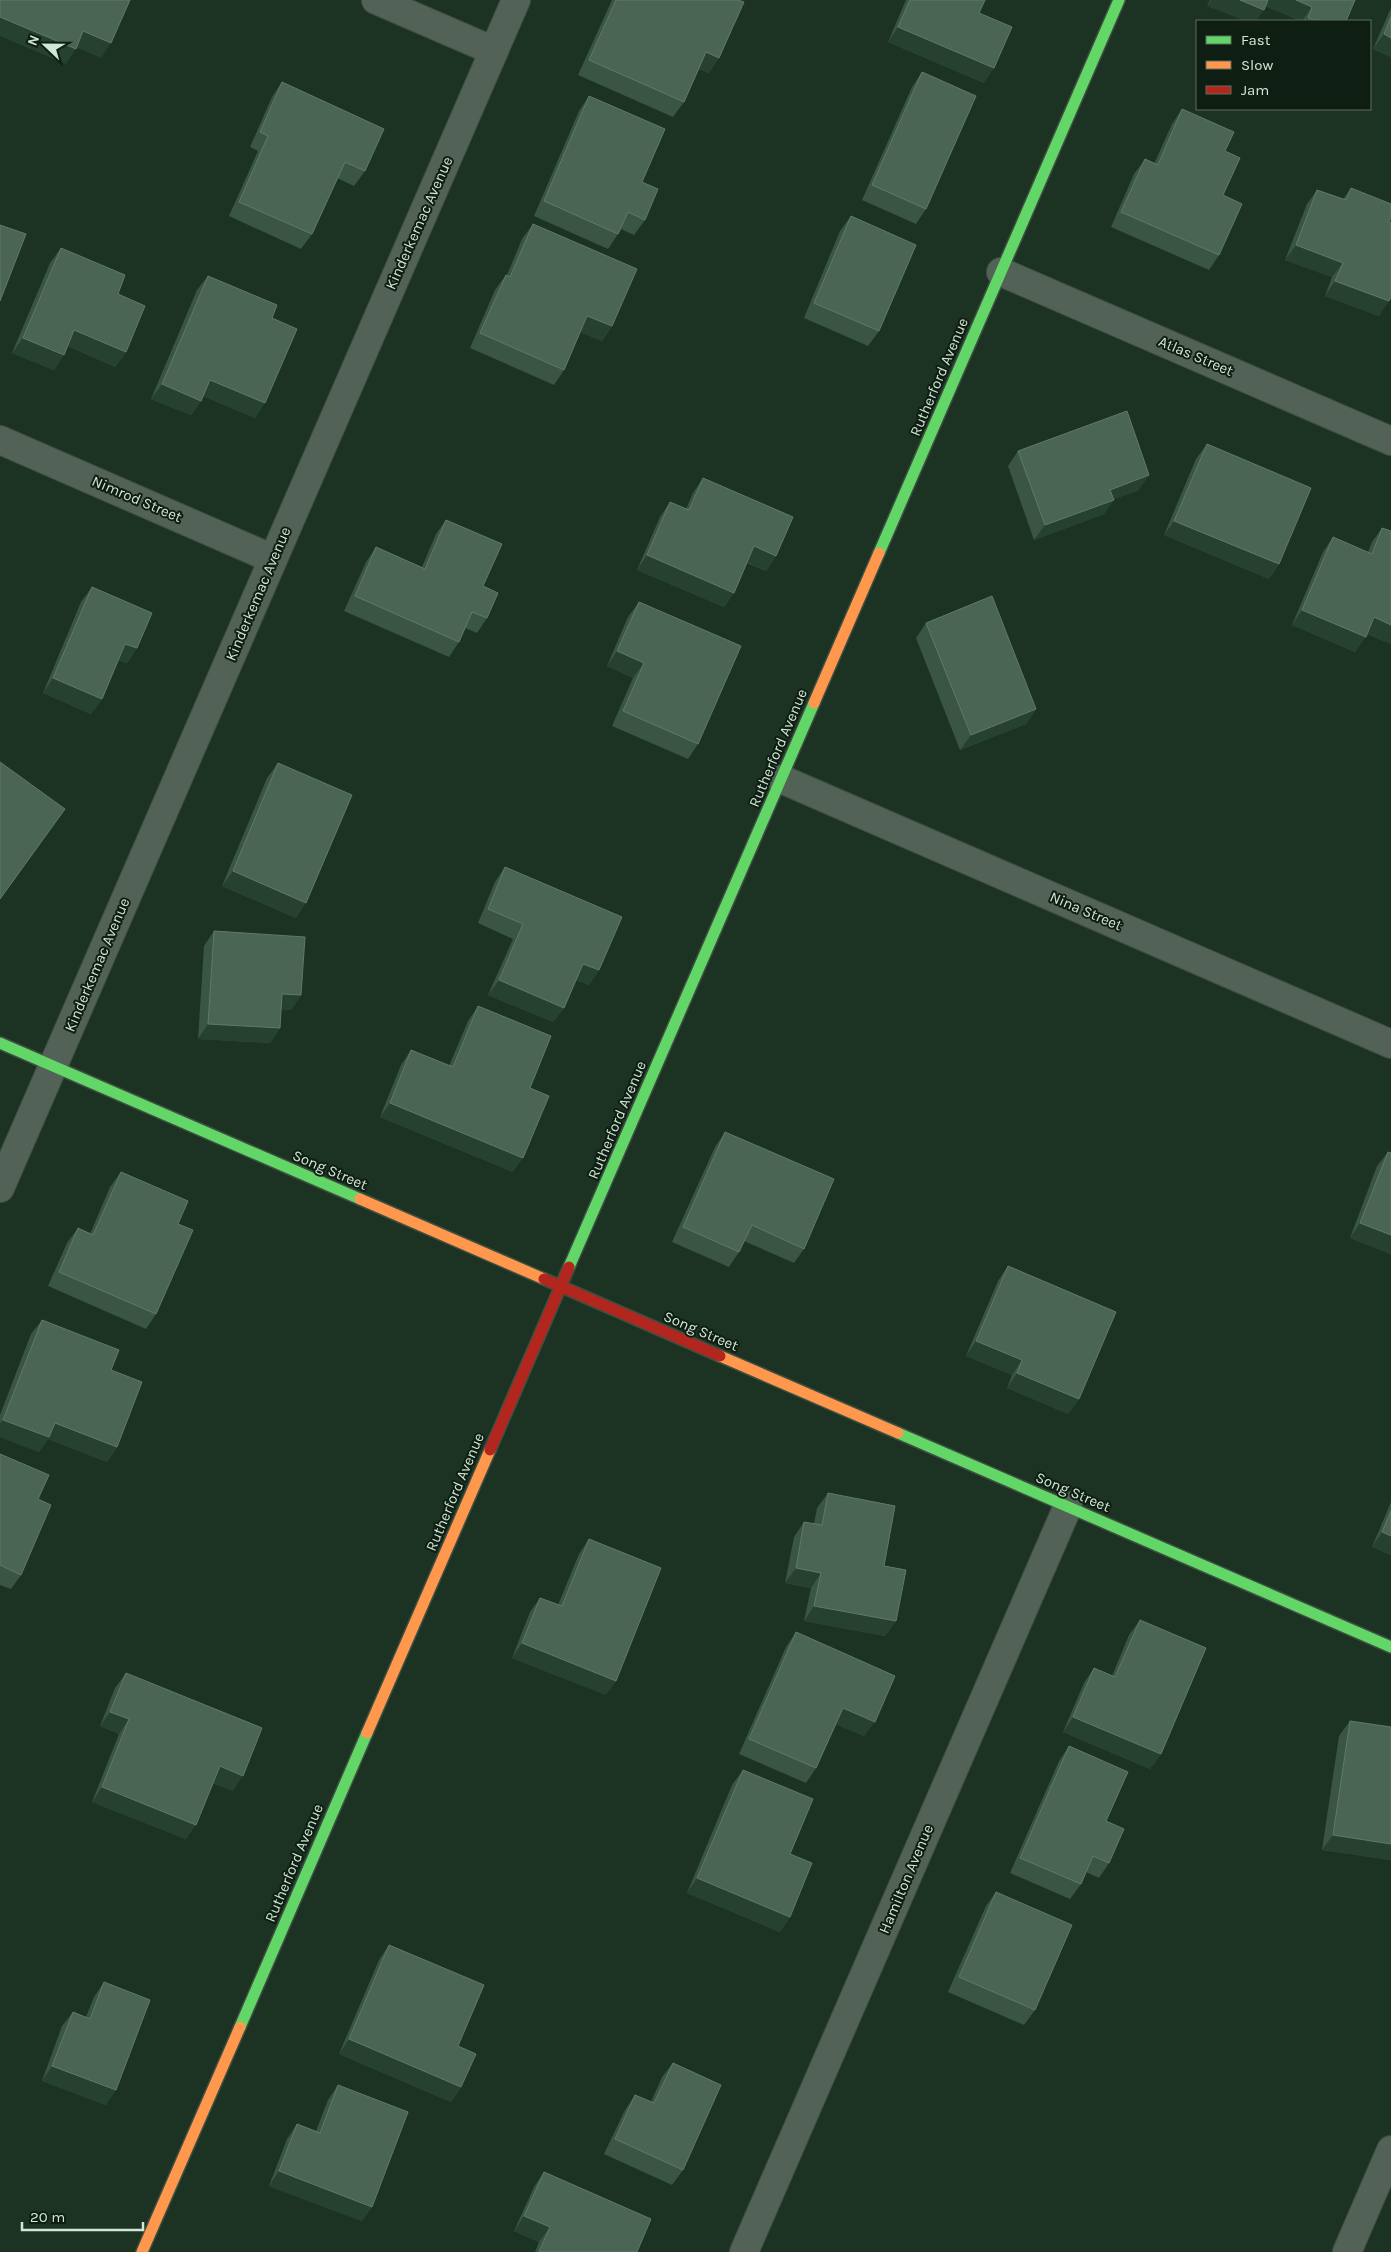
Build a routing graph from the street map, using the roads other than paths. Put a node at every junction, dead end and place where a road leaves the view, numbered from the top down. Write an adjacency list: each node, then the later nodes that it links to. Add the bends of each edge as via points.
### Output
1 (376, 0): 4 (street)
2 (516, 0): 4 (street, Kinderkemac Avenue)
3 (1119, 0): 5 (street, Rutherford Avenue)
4 (494, 51): 8 (street, Kinderkemac Avenue)
5 (1001, 272): 7 (street, Atlas Street); 9 (street, Rutherford Avenue)
6 (0, 440): 8 (street, Nimrod Street)
7 (1391, 441)
8 (273, 559): 12 (street, Kinderkemac Avenue)
9 (781, 779): 11 (street, Nina Street); 14 (street, Rutherford Avenue)
10 (0, 1043): 12 (street, Song Street)
11 (1391, 1044)
12 (53, 1066): 13 (street, Kinderkemac Avenue); 14 (street, Song Street)
13 (0, 1188)
14 (561, 1286): 15 (street, Song Street); 18 (street, Rutherford Avenue)
15 (1068, 1506): 16 (street, Song Street); 19 (street, Hamilton Avenue)
16 (1391, 1646)
17 (1391, 2150): 20 (street)
18 (142, 2252)
19 (744, 2252)
20 (1347, 2252)

